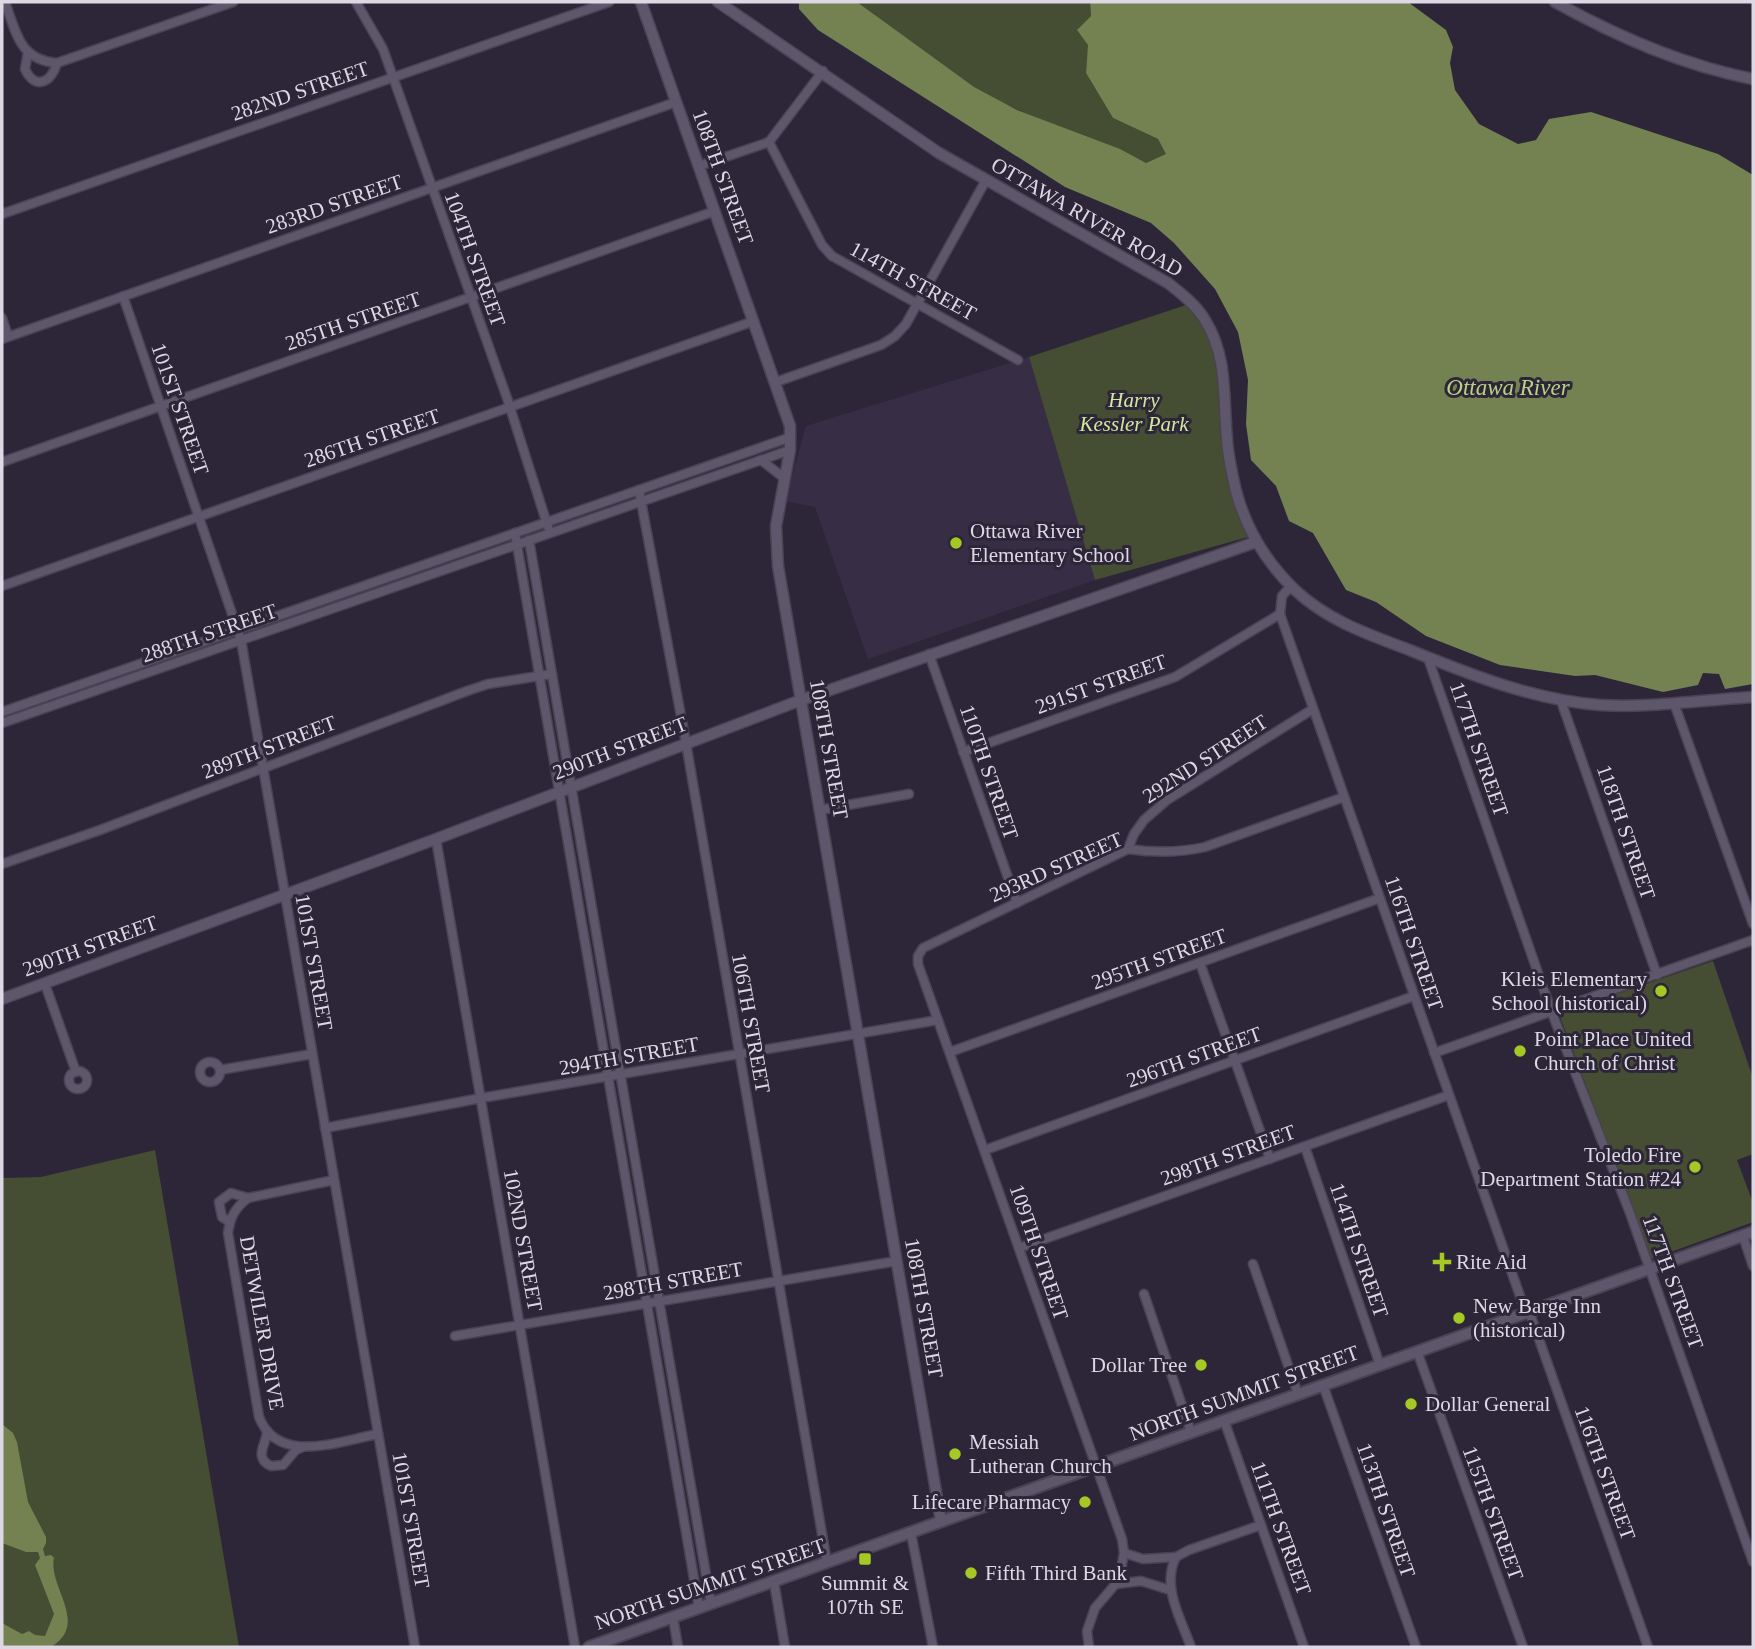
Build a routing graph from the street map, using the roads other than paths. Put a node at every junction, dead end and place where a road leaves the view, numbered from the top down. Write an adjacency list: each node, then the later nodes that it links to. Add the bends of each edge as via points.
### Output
1 (5, 2): 8 (street, via 18,39)
2 (233, 2): 9 (street)
3 (356, 2): 11 (street, 104TH STREET, via 378,37)
4 (609, 2): 11 (street, 282ND STREET)
5 (641, 2): 13 (street, 108TH STREET)
6 (719, 2): 10 (street, OTTAWA RIVER ROAD)
7 (1555, 2): 12 (street, via 1651,50)
8 (28, 52): 9 (street); 9 (street, via 25,69 37,81 52,76)
9 (57, 62)
10 (823, 71): 14 (street); 16 (street, OTTAWA RIVER ROAD, via 916,138)
11 (392, 78): 17 (street, 104TH STREET); 19 (street, 282ND STREET)
12 (1753, 79)
13 (676, 102): 15 (street, 108TH STREET); 17 (street, 283RD STREET)
14 (769, 142): 15 (street); 22 (street, 114TH STREET, via 822,246)
15 (699, 166): 18 (street, 108TH STREET)
16 (986, 180): 22 (street); 42 (street, OTTAWA RIVER ROAD, via 1168,283 1205,319 1223,367 1227,440 1236,492)
17 (432, 189): 20 (street, 283RD STREET); 21 (street, 104TH STREET)
18 (715, 211): 21 (street, 285TH STREET); 24 (street, 108TH STREET)
19 (2, 214)
20 (123, 296): 25 (street, 283RD STREET); 28 (street, 101ST STREET)
21 (471, 299): 28 (street, 285TH STREET); 29 (street, 104TH STREET)
22 (917, 303): 26 (street, 114TH STREET); 27 (street, via 906,324 881,345)
23 (2, 318): 25 (street)
24 (754, 321): 27 (street, 108TH STREET); 29 (street, 286TH STREET)
25 (5, 337)
26 (1018, 360)
27 (776, 382): 30 (street, 108TH STREET)
28 (160, 407): 33 (street, 285TH STREET); 37 (street, 101ST STREET)
29 (509, 408): 37 (street, 286TH STREET); 38 (street, 104TH STREET)
30 (791, 437): 31 (street, 108TH STREET); 35 (street, 288TH STREET)
31 (790, 450): 32 (street, 288TH STREET); 34 (street, 108TH STREET)
32 (761, 460): 34 (street); 36 (street, 288TH STREET)
33 (2, 463)
34 (784, 478): 60 (street, 108TH STREET, via 775,540)
35 (639, 490): 36 (street, 106TH STREET); 38 (street, 288TH STREET)
36 (642, 501): 40 (street, 288TH STREET); 66 (street, 106TH STREET)
37 (199, 517): 46 (street, 286TH STREET); 51 (street, 101ST STREET)
38 (547, 522): 39 (street, 288TH STREET); 40 (street, 104TH STREET)
39 (515, 533): 43 (street); 44 (street, 288TH STREET)
40 (549, 533): 41 (street, 288TH STREET)
41 (529, 540): 43 (street, 288TH STREET); 55 (street)
42 (1256, 542): 47 (street, OTTAWA RIVER ROAD); 53 (street, 290TH STREET)
43 (517, 545): 45 (street, 288TH STREET); 56 (street)
44 (423, 565): 45 (street); 48 (street, 288TH STREET)
45 (427, 576): 49 (street, 288TH STREET)
46 (2, 586)
47 (1291, 586): 50 (street, via 1282,596); 54 (street, OTTAWA RIVER ROAD, via 1337,620)
48 (332, 597): 49 (street); 51 (street, 288TH STREET)
49 (335, 608): 52 (street, 288TH STREET)
50 (1280, 614): 63 (street, 116TH STREET); 67 (street, 291ST STREET, via 1164,682)
51 (238, 629): 52 (street, 101ST STREET); 57 (street, 288TH STREET)
52 (241, 640): 58 (street, 288TH STREET); 68 (street, 101ST STREET)
53 (929, 653): 60 (street, 290TH STREET); 67 (street, 110TH STREET)
54 (1428, 658): 61 (street, OTTAWA RIVER ROAD); 90 (street, 117TH STREET)
55 (552, 674): 56 (street, 289TH STREET); 69 (street)
56 (539, 676): 68 (street, 289TH STREET, via 467,691); 70 (street)
57 (86, 682): 58 (street); 64 (street, 288TH STREET)
58 (90, 693): 65 (street, 288TH STREET)
59 (1753, 697): 62 (street, OTTAWA RIVER ROAD)
60 (801, 700): 66 (street, 290TH STREET); 73 (street, 108TH STREET)
61 (1561, 701): 62 (street, OTTAWA RIVER ROAD); 86 (street, 118TH STREET)
62 (1674, 703): 80 (street)
63 (1313, 709): 72 (street, 116TH STREET); 75 (street, 292ND STREET, via 1167,800 1144,820)
64 (2, 712)
65 (2, 723)
66 (686, 743): 69 (street, 290TH STREET); 96 (street, 106TH STREET)
67 (963, 751): 79 (street, 110TH STREET)
68 (263, 768): 76 (street, 289TH STREET); 77 (street, 101ST STREET)
69 (571, 787): 70 (street, 290TH STREET); 81 (street)
70 (559, 792): 74 (street, 290TH STREET); 82 (street)
71 (909, 794): 73 (street)
72 (1343, 797): 75 (street, 293RD STREET, via 1205,847 1158,853); 78 (street, 116TH STREET)
73 (820, 810): 92 (street, 108TH STREET)
74 (436, 839): 77 (street, 290TH STREET); 103 (street, 102ND STREET)
75 (1128, 849): 79 (street, 293RD STREET)
76 (2, 864)
77 (285, 895): 87 (street, 290TH STREET); 95 (street, 101ST STREET)
78 (1380, 898): 84 (street, 295TH STREET); 88 (street, 116TH STREET)
79 (1017, 903): 85 (street, 293RD STREET, via 923,948)
80 (1753, 924)
81 (595, 927): 82 (street); 100 (street)
82 (583, 929): 101 (street)
83 (1753, 940): 86 (street)
84 (1200, 963): 93 (street, 295TH STREET); 97 (street)
85 (918, 964): 91 (street, 109TH STREET)
86 (1657, 975): 90 (street)
87 (45, 984): 89 (street, 290TH STREET); 99 (street)
88 (1414, 996): 94 (street, 116TH STREET); 97 (street, 296TH STREET)
89 (2, 999)
90 (1552, 1013): 94 (street); 118 (street, 117TH STREET)
91 (938, 1020): 92 (street, 294TH STREET); 93 (street, 109TH STREET)
92 (858, 1034): 96 (street, 294TH STREET); 115 (street, 108TH STREET)
93 (950, 1052): 106 (street, 109TH STREET)
94 (1434, 1053): 102 (street, 116TH STREET)
95 (312, 1054): 98 (street); 104 (street, 101ST STREET)
96 (739, 1054): 100 (street, 294TH STREET); 119 (street, 106TH STREET)
97 (1235, 1061): 106 (street, 296TH STREET); 107 (street)
98 (220, 1070)
99 (76, 1072)
100 (621, 1076): 101 (street, 294TH STREET); 109 (street)
101 (608, 1078): 103 (street, 294TH STREET); 110 (street)
102 (1449, 1095): 105 (street, 298TH STREET); 123 (street, 116TH STREET)
103 (481, 1098): 104 (street, 294TH STREET); 124 (street, 102ND STREET)
104 (325, 1128): 108 (street, 101ST STREET)
105 (1305, 1147): 107 (street, 298TH STREET); 127 (street, 114TH STREET)
106 (985, 1150): 114 (street, 109TH STREET)
107 (1270, 1159): 114 (street, 298TH STREET)
108 (334, 1180): 111 (street); 133 (street, 101ST STREET)
109 (640, 1186): 110 (street); 121 (street)
110 (627, 1188): 122 (street)
111 (248, 1198): 112 (street, DETWILER DRIVE); 112 (street, via 231,1193 219,1202 222,1217)
112 (229, 1222): 132 (street, DETWILER DRIVE, via 259,1417)
113 (1748, 1234): 117 (street); 118 (main road, NORTH SUMMIT STREET)
114 (1020, 1248): 137 (street, 109TH STREET)
115 (897, 1261): 119 (street, 298TH STREET); 138 (street, 108TH STREET)
116 (1253, 1264): 129 (street)
117 (1753, 1266)
118 (1650, 1269): 123 (main road, NORTH SUMMIT STREET); 143 (street, 117TH STREET)
119 (777, 1281): 121 (street, 298TH STREET); 144 (street, 106TH STREET)
120 (1144, 1294): 131 (street)
121 (659, 1301): 122 (street, 298TH STREET); 135 (street)
122 (647, 1303): 124 (street, 298TH STREET); 136 (street)
123 (1527, 1312): 126 (main road, NORTH SUMMIT STREET); 162 (street, 116TH STREET)
124 (520, 1325): 125 (street, 298TH STREET); 152 (street, 102ND STREET)
125 (456, 1336)
126 (1418, 1351): 127 (main road, NORTH SUMMIT STREET); 161 (street, 115TH STREET)
127 (1380, 1365): 128 (main road, NORTH SUMMIT STREET)
128 (1323, 1385): 129 (main road, NORTH SUMMIT STREET); 160 (street, 113TH STREET)
129 (1298, 1394): 130 (main road, NORTH SUMMIT STREET)
130 (1224, 1420): 131 (main road, NORTH SUMMIT STREET); 139 (street, 111TH STREET)
131 (1191, 1432): 137 (main road, NORTH SUMMIT STREET)
132 (267, 1433): 134 (street, DETWILER DRIVE, via 289,1446); 134 (street, via 260,1451 271,1466 283,1465)
133 (378, 1434): 134 (street); 151 (street, 101ST STREET)
134 (303, 1447)
135 (685, 1452): 136 (street); 148 (street)
136 (673, 1454): 149 (street)
137 (1096, 1466): 138 (main road, NORTH SUMMIT STREET); 141 (street, 109TH STREET)
138 (941, 1521): 140 (main road, NORTH SUMMIT STREET)
139 (1261, 1525): 142 (street); 159 (street, 111TH STREET)
140 (911, 1533): 144 (main road, NORTH SUMMIT STREET); 156 (street)
141 (1124, 1553): 142 (street, via 1143,1559); 146 (street)
142 (1175, 1557): 147 (street)
143 (1753, 1562)
144 (827, 1563): 145 (main road, NORTH SUMMIT STREET)
145 (774, 1582): 148 (main road, NORTH SUMMIT STREET); 155 (street)
146 (1116, 1584): 147 (street, via 1141,1581); 157 (street, via 1095,1608 1087,1631)
147 (1170, 1590): 158 (street)
148 (711, 1604): 149 (main road, NORTH SUMMIT STREET)
149 (699, 1608): 150 (main road, NORTH SUMMIT STREET)
150 (673, 1617): 153 (main road, NORTH SUMMIT STREET); 154 (street)
151 (415, 1647)
152 (575, 1647)
153 (589, 1647)
154 (678, 1647)
155 (785, 1647)
156 (933, 1647)
157 (1089, 1647)
158 (1191, 1647)
159 (1304, 1647)
160 (1416, 1647)
161 (1522, 1647)
162 (1648, 1647)

